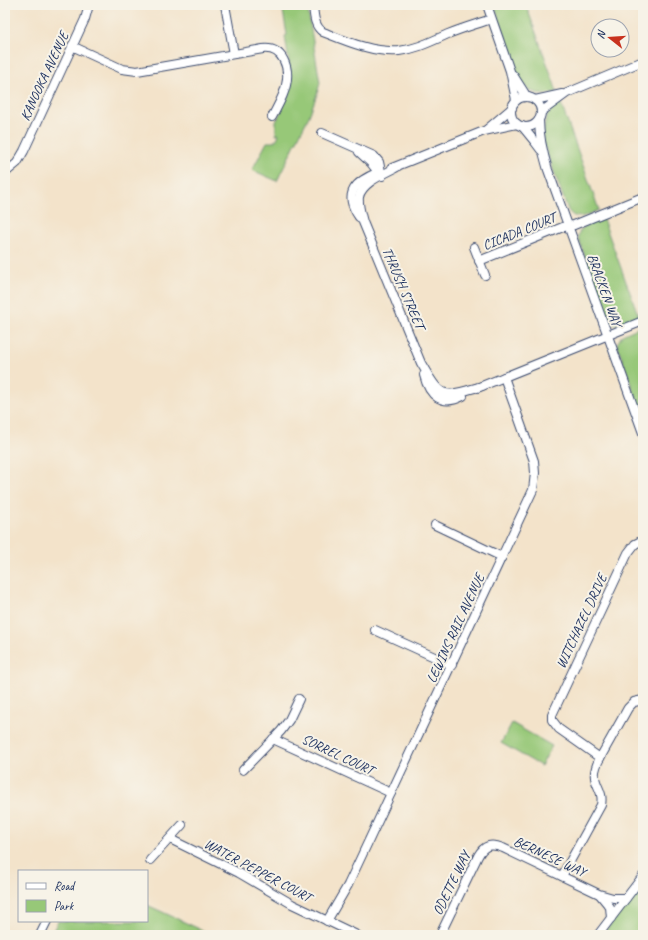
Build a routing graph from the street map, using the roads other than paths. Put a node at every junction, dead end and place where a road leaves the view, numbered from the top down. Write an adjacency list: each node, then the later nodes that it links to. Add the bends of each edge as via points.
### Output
1 (89, 5): 6 (street, KANOOKA AVENUE)
2 (225, 5): 7 (street)
3 (313, 5): 5 (street, via 319,30 356,45 393,51 423,46)
4 (487, 5): 5 (street)
5 (492, 19): 9 (street)
6 (72, 46): 7 (street, via 129,70 146,70); 21 (street, KANOOKA AVENUE, via 21,157)
7 (234, 54): 16 (street, via 268,49 278,52 284,59 286,85)
8 (643, 61): 10 (street)
9 (510, 71): 11 (street); 12 (street)
10 (567, 93): 13 (street); 15 (street)
11 (527, 96): 12 (street); 13 (street)
12 (516, 100): 14 (street)
13 (536, 100): 15 (street, via 539,103)
14 (512, 108): 17 (street, via 512,117); 18 (street)
15 (540, 116): 17 (street, via 532,126); 20 (street, BRACKEN WAY, via 539,134)
16 (272, 117)
17 (520, 125): 18 (street); 20 (street, BRACKEN WAY)
18 (484, 131): 22 (street)
19 (322, 134): 22 (street, via 354,149 367,158)
20 (543, 154): 24 (street, BRACKEN WAY)
21 (5, 173)
22 (380, 173): 30 (street, THRUSH STREET, via 361,191 359,203 362,222 429,388 440,399 451,400)
23 (643, 197): 24 (street, CICADA COURT)
24 (569, 226): 26 (street, CICADA COURT); 29 (street, BRACKEN WAY)
25 (474, 247): 26 (street, CICADA COURT)
26 (479, 261): 27 (street, CICADA COURT)
27 (485, 275)
28 (643, 321): 29 (street, THRUSH STREET)
29 (608, 335): 30 (street, THRUSH STREET); 31 (street, BRACKEN WAY)
30 (504, 377): 34 (street, LEWINS RAIL AVENUE, via 531,452 535,482)
31 (643, 434)
32 (435, 525): 34 (street)
33 (643, 540): 40 (street, WITCHAZEL DRIVE, via 635,544 628,553 554,709 552,720 558,729)
34 (502, 557): 36 (street, LEWINS RAIL AVENUE)
35 (375, 630): 36 (street)
36 (452, 665): 42 (street, LEWINS RAIL AVENUE)
37 (299, 699): 39 (street, SORREL COURT, via 285,726)
38 (643, 700): 40 (street, via 634,702 628,708)
39 (273, 739): 41 (street, SORREL COURT); 42 (street, SORREL COURT)
40 (600, 758): 47 (street, via 594,771 601,795 601,805)
41 (243, 770)
42 (391, 793): 53 (street, LEWINS RAIL AVENUE)
43 (182, 825): 44 (street)
44 (170, 839): 46 (street); 53 (street, WATER PEPPER COURT)
45 (488, 845): 47 (street, BERNESE WAY, via 503,848); 56 (street, ODETTE WAY, via 478,856)
46 (150, 860)
47 (562, 876): 49 (street, BERNESE WAY)
48 (643, 876): 50 (street)
49 (599, 894): 50 (street, BERNESE WAY, via 618,899); 51 (street, BERNESE WAY, via 610,907)
50 (626, 898): 51 (street)
51 (611, 918): 57 (street)
52 (46, 922): 54 (street)
53 (331, 923): 55 (street, WATER PEPPER COURT)
54 (40, 935)
55 (357, 935)
56 (440, 935)
57 (598, 935)

